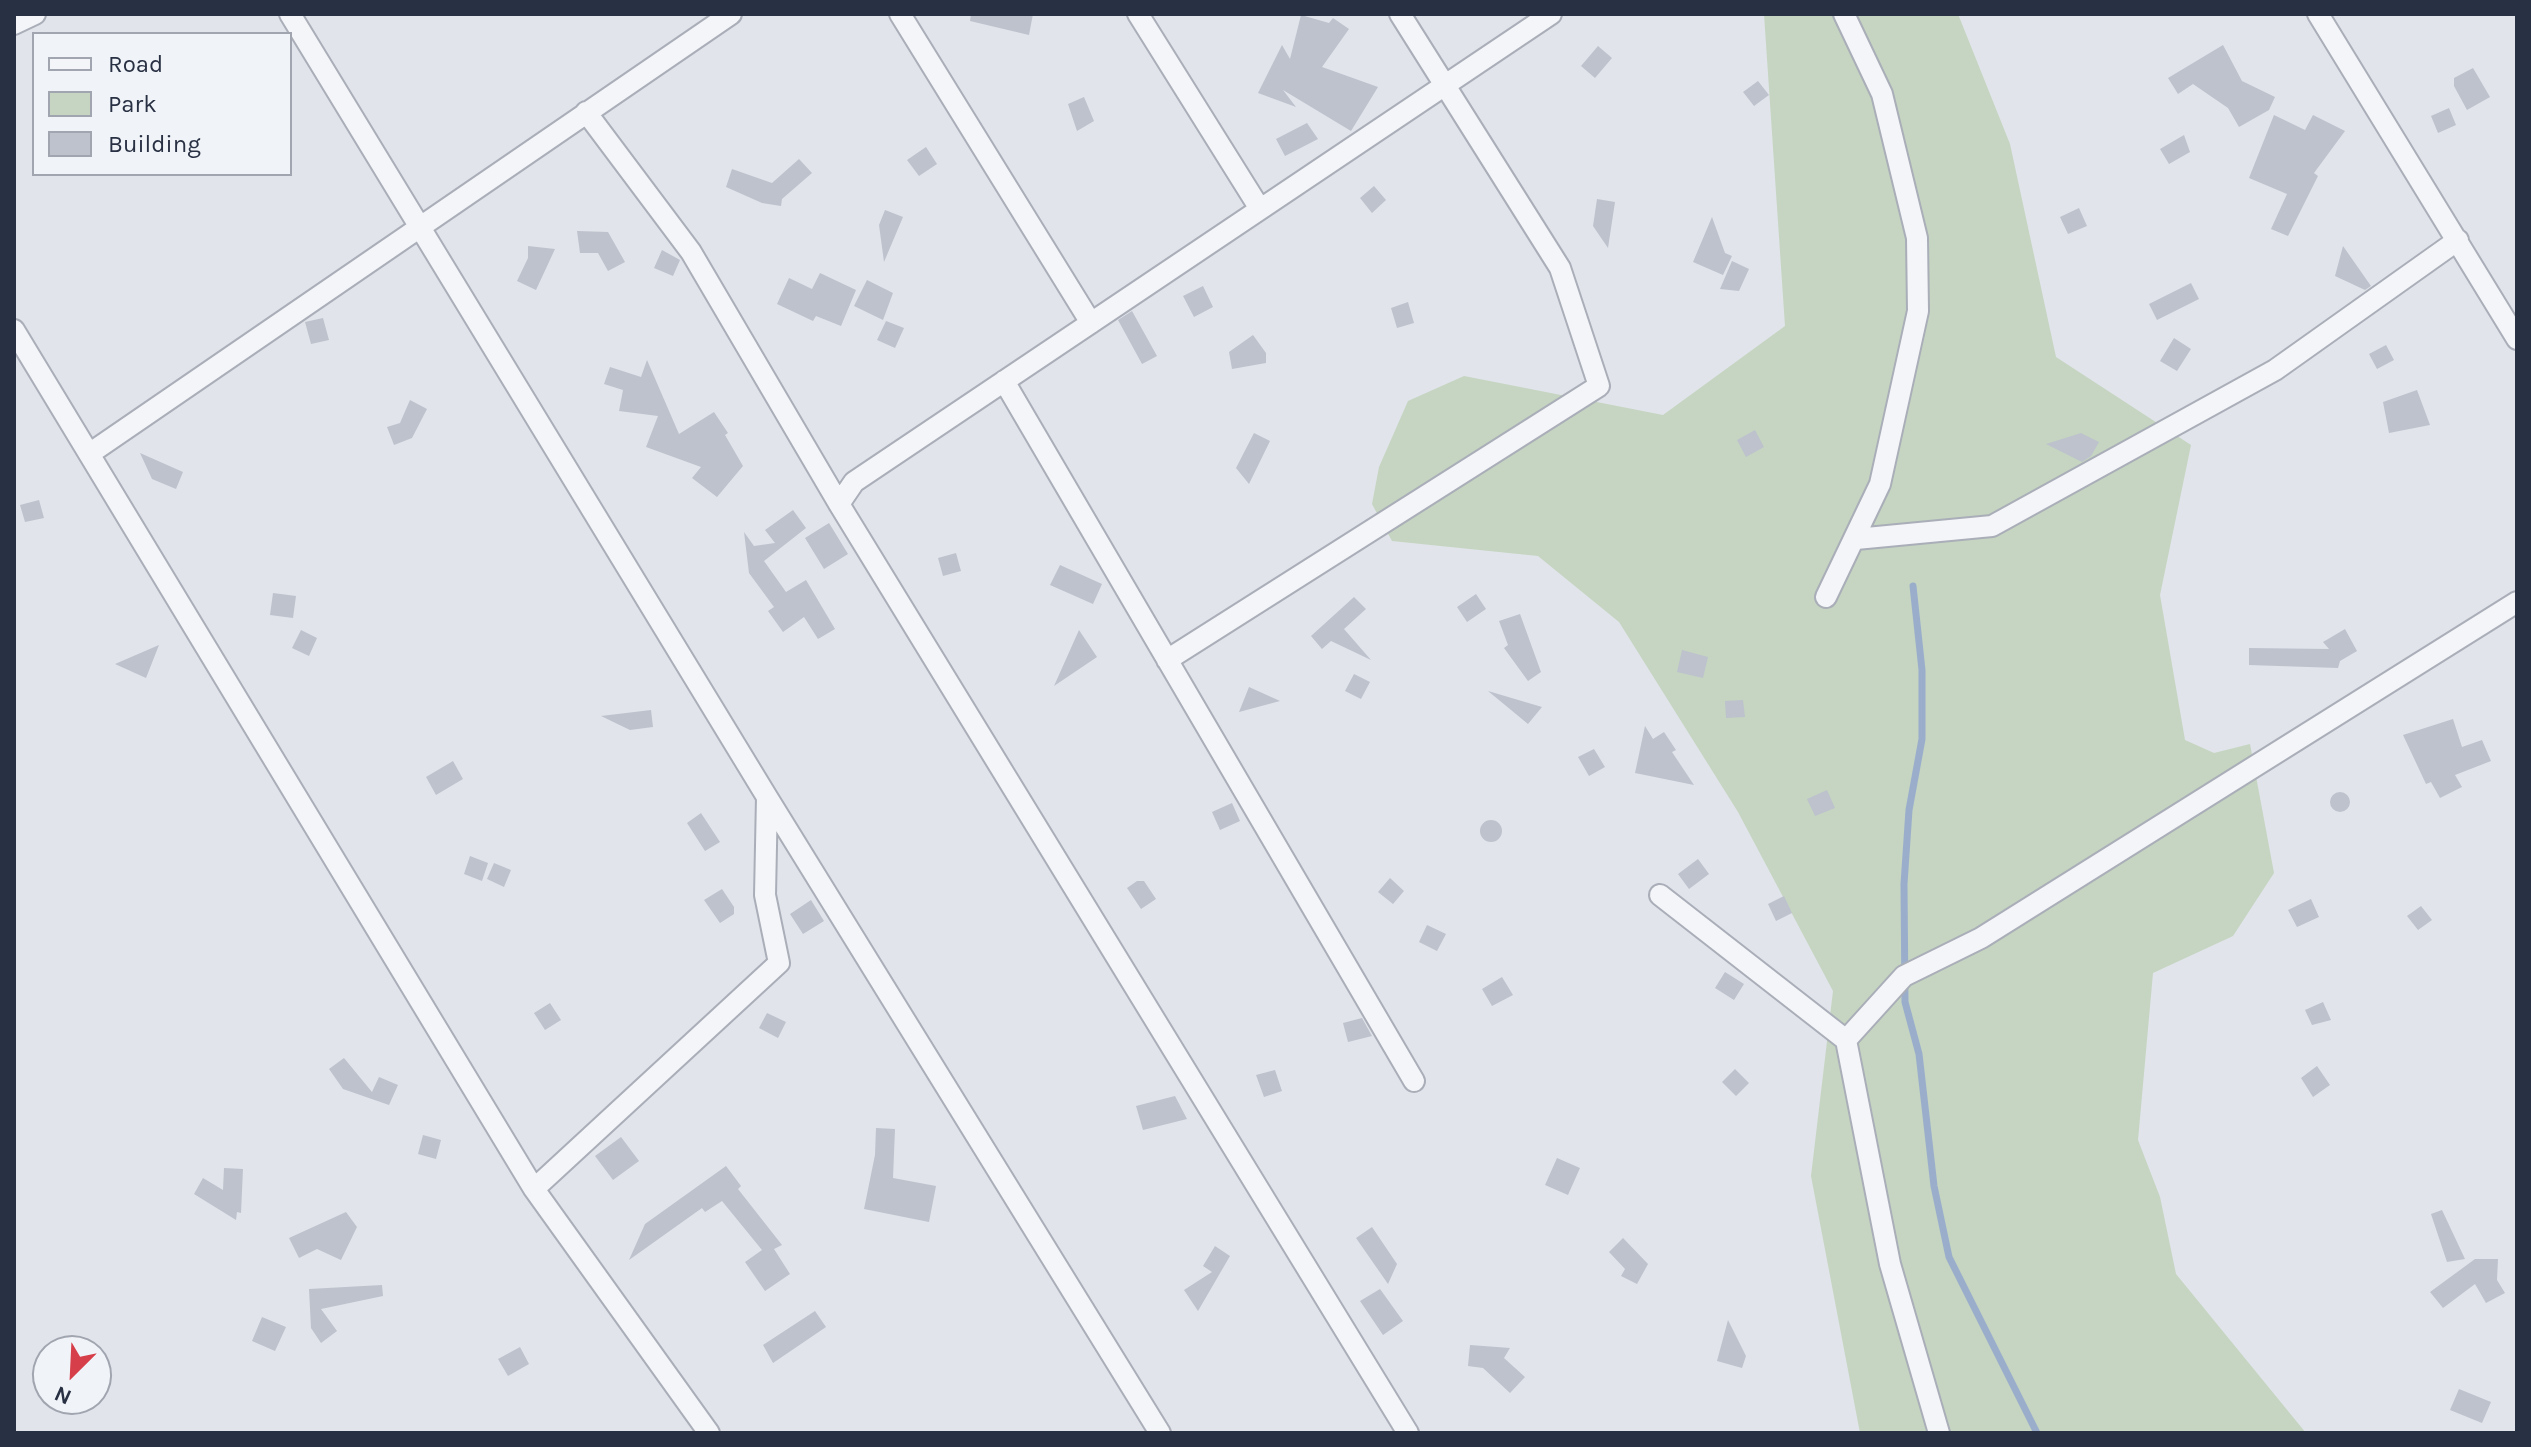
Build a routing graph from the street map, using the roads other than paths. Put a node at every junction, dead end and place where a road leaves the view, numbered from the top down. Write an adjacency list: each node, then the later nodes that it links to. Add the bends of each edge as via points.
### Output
1 (35, 14): 10 (street)
2 (290, 14): 14 (street)
3 (731, 14): 12 (street)
4 (900, 14): 16 (street)
5 (1138, 14): 13 (street)
6 (1400, 14): 11 (street)
7 (1551, 14): 11 (street)
8 (1844, 14): 22 (street, via 1882,94 1917,238 1918,311 1880,484)
9 (2318, 14): 15 (street)
10 (14, 24)
11 (1446, 85): 13 (street); 25 (street, via 1560,268 1599,386)
12 (586, 112): 14 (street); 21 (street, via 691,252)
13 (1260, 209): 16 (street)
14 (419, 227): 20 (street); 26 (street)
15 (2458, 240): 18 (street); 22 (street, via 2275,370 1992,526)
16 (1091, 323): 19 (street)
17 (14, 330): 20 (street)
18 (2517, 339)
19 (1004, 381): 21 (street, via 854,482); 25 (street)
20 (89, 454): 30 (street)
21 (839, 504): 33 (street)
22 (1856, 539): 23 (street)
23 (1826, 597)
24 (2517, 602): 28 (street, via 1981,938 1904,976)
25 (1167, 660): 29 (street)
26 (767, 797): 30 (street, via 765,895 779,963); 32 (street)
27 (1660, 895): 28 (street)
28 (1846, 1040): 34 (street, via 1890,1264)
29 (1414, 1081)
30 (534, 1189): 31 (street)
31 (709, 1433)
32 (1160, 1433)
33 (1408, 1433)
34 (1939, 1433)

